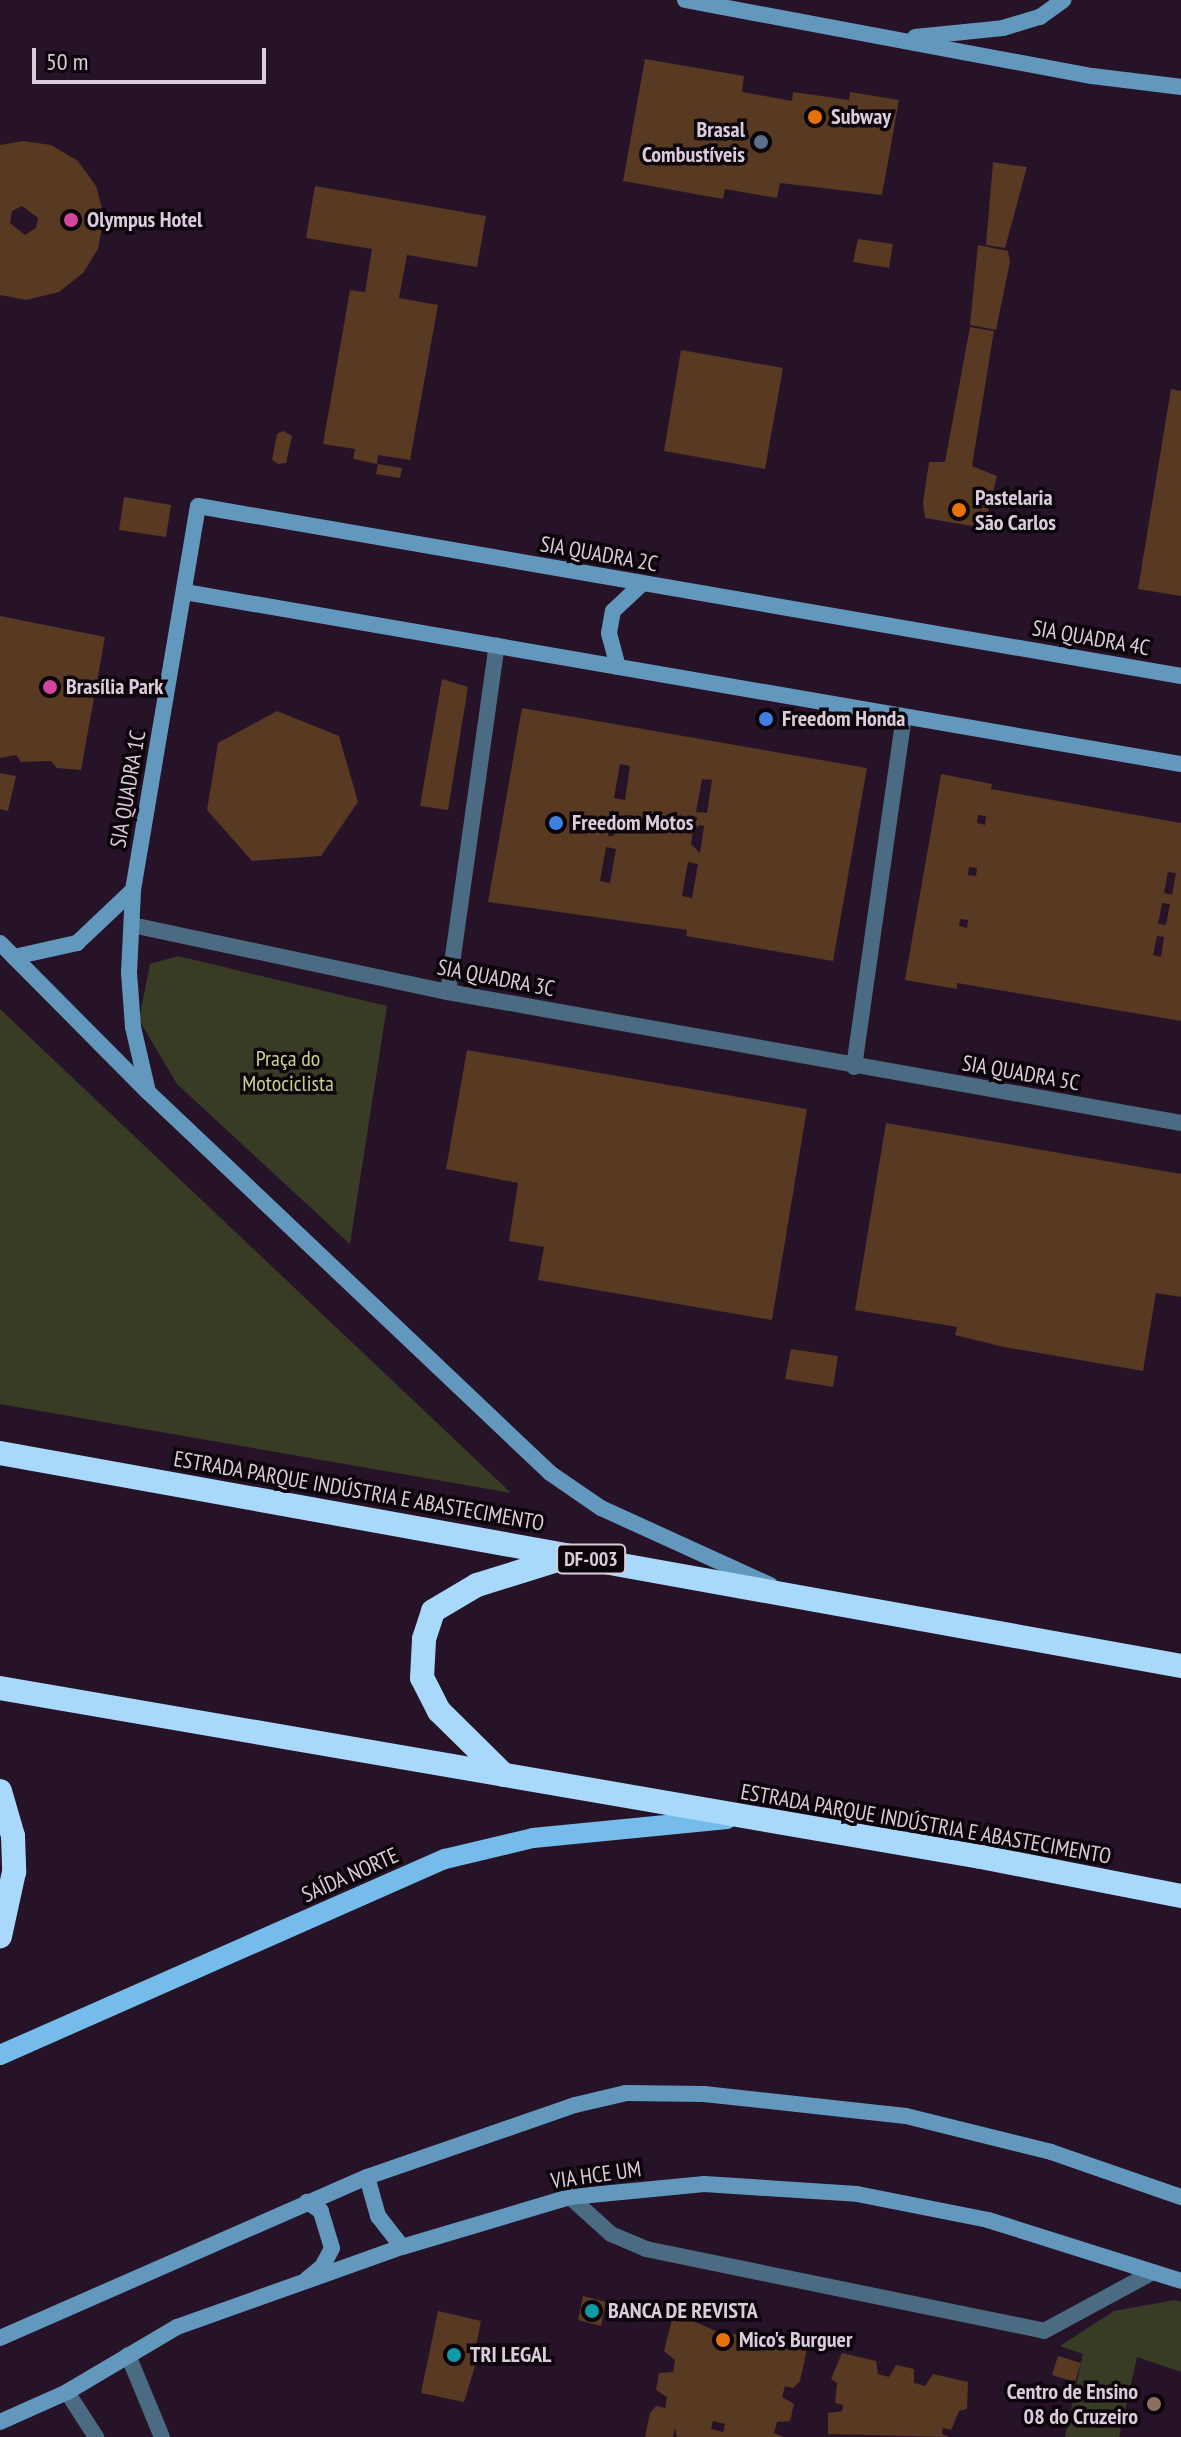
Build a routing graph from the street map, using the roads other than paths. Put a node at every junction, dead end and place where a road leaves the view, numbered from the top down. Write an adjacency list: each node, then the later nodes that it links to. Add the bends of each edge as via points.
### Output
1 (685, 0): 3 (main road)
2 (1063, 0): 3 (main road, via 1040,17 1003,28)
3 (885, 39): 4 (main road)
4 (1181, 87)
5 (198, 506): 6 (main road, SIA QUADRA 2C); 7 (main road, SIA QUADRA 1C)
6 (642, 584): 8 (main road, SIA QUADRA 2C); 10 (main road, via 613,611 609,633)
7 (185, 592): 9 (main road); 14 (main road, SIA QUADRA 1C)
8 (993, 642): 11 (main road, SIA QUADRA 4C)
9 (497, 645): 10 (main road); 18 (street)
10 (618, 667): 12 (main road)
11 (1181, 676)
12 (904, 717): 13 (main road); 19 (street)
13 (1181, 764)
14 (133, 890): 15 (main road, SIA QUADRA 1C); 17 (main road, via 77,943)
15 (132, 925): 18 (street, SIA QUADRA 3C); 20 (main road, SIA QUADRA 1C, via 133,1027)
16 (0, 943): 17 (main road)
17 (14, 957): 20 (main road)
18 (448, 992): 19 (street, SIA QUADRA 3C)
19 (854, 1067): 21 (street, SIA QUADRA 5C)
20 (148, 1092): 24 (main road, via 550,1473 601,1508)
21 (1181, 1123)
22 (0, 1453): 23 (highway, ESTRADA PARQUE INDÚSTRIA E ABASTECIMENTO / DF-003)
23 (573, 1555): 24 (highway, ESTRADA PARQUE INDÚSTRIA E ABASTECIMENTO / DF-003); 27 (highway, via 477,1585 433,1611 424,1639 422,1678 439,1711)
24 (797, 1597): 25 (highway, ESTRADA PARQUE INDÚSTRIA E ABASTECIMENTO / DF-003)
25 (1181, 1666)
26 (0, 1688): 27 (highway, ESTRADA PARQUE INDÚSTRIA E ABASTECIMENTO)
27 (504, 1775): 29 (highway, ESTRADA PARQUE INDÚSTRIA E ABASTECIMENTO)
28 (0, 1791): 31 (highway, via 13,1836 14,1872)
29 (741, 1818): 30 (highway, ESTRADA PARQUE INDÚSTRIA E ABASTECIMENTO); 32 (main road, SAÍDA NORTE, via 533,1838 445,1859)
30 (1181, 1896)
31 (0, 1936)
32 (0, 2055)
33 (367, 2177): 35 (main road, via 575,2105 626,2093 704,2094 906,2116 1051,2152); 36 (main road); 37 (main road, via 378,2216)
34 (570, 2197): 37 (main road, VIA HCE UM); 38 (main road, VIA HCE UM, via 704,2184 857,2194 988,2220); 38 (street, via 611,2234 646,2249 1044,2331)
35 (1181, 2197)
36 (307, 2202): 40 (main road, via 321,2211 332,2248 322,2267); 41 (main road)
37 (402, 2247): 40 (main road, VIA HCE UM)
38 (1153, 2272): 39 (main road, VIA HCE UM)
39 (1181, 2281)
40 (292, 2289): 42 (main road, VIA HCE UM, via 177,2327)
41 (0, 2338)
42 (128, 2355): 43 (main road, VIA HCE UM); 46 (street)
43 (67, 2392): 44 (main road, VIA HCE UM); 45 (street)
44 (0, 2422)
45 (96, 2437)
46 (162, 2437)

